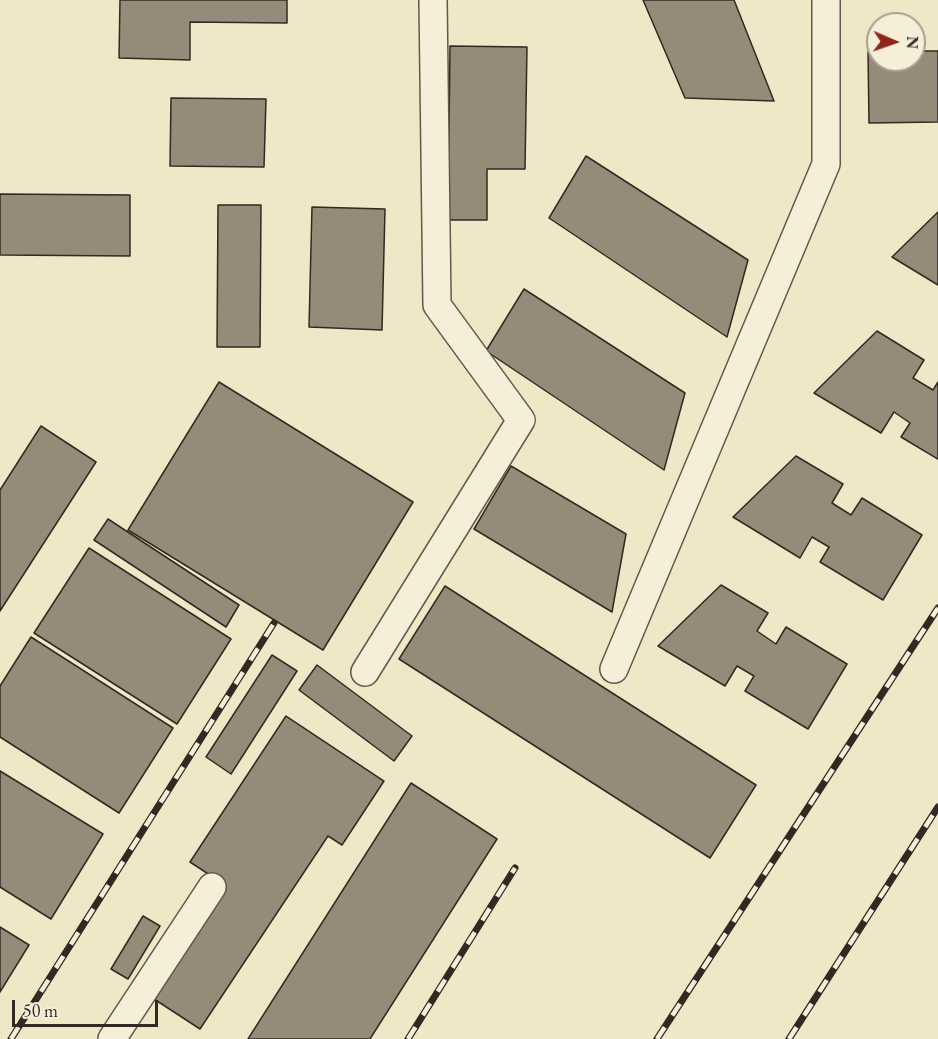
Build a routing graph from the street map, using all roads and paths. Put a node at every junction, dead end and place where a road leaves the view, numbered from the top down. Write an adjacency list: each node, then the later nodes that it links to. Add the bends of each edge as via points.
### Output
1 (433, 0): 4 (street, via 437,305 521,420)
2 (826, 0): 3 (street, via 826,164)
3 (614, 669)
4 (365, 672)
5 (212, 886): 6 (street)
6 (112, 1039)

